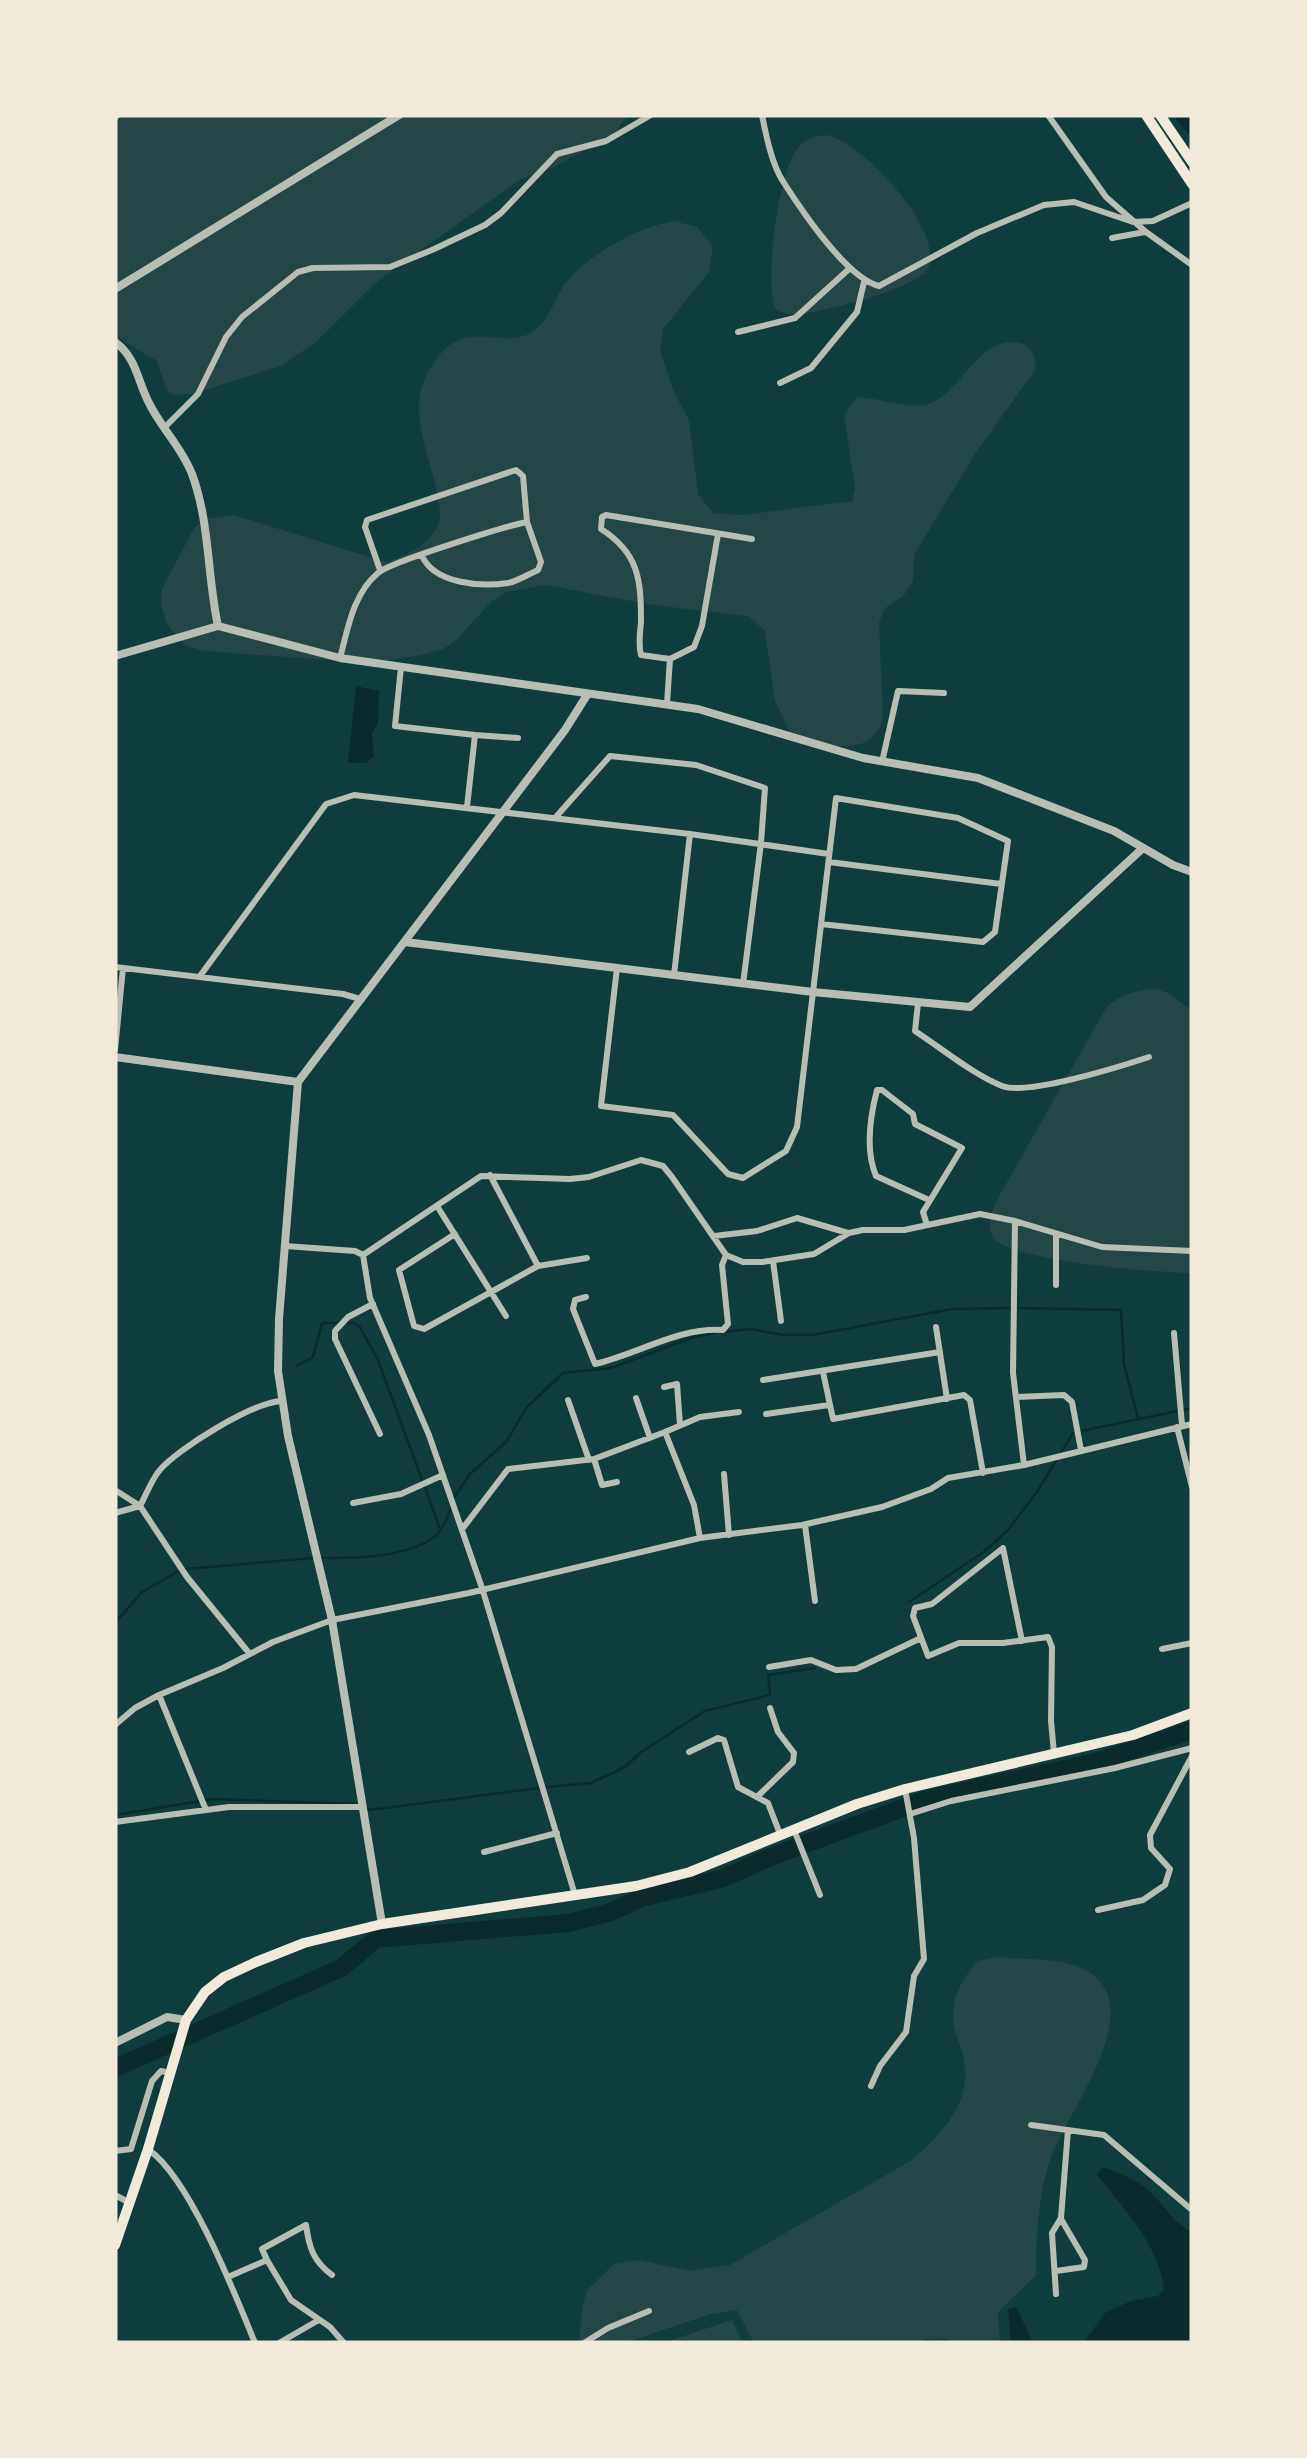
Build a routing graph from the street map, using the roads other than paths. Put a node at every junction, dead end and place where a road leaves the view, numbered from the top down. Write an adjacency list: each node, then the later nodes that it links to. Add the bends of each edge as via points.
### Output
1 (399, 115): 16 (street)
2 (651, 115): 20 (street, via 606,141 557,154 501,213 432,250 390,268 298,272 242,317 198,394)
3 (762, 115): 14 (street, via 784,184)
4 (1048, 115): 10 (street, via 1106,197)
5 (1146, 115): 8 (main road)
6 (1160, 115): 7 (main road)
7 (1192, 162)
8 (1192, 184)
9 (1192, 203): 10 (street, via 1154,221)
10 (1134, 222): 11 (street); 15 (street, via 1060,201 977,233 878,286)
11 (1146, 232): 12 (street); 13 (street)
12 (1112, 238)
13 (1192, 265)
14 (850, 270): 15 (street); 17 (street, via 795,318)
15 (864, 282): 19 (street, via 857,312 810,368)
16 (115, 289)
17 (738, 332)
18 (115, 342): 20 (street, via 132,360)
19 (780, 383)
20 (166, 426): 26 (street, via 205,518)
21 (527, 522): 24 (street); 24 (street, via 538,570 510,582 446,580); 25 (street, via 523,476 516,470 367,520)
22 (718, 534): 23 (street); 29 (street, via 694,648); 29 (street, via 606,515 600,522 635,564 641,655)
23 (752, 539)
24 (422, 556): 25 (street)
25 (380, 570): 28 (street, via 351,614)
26 (218, 626): 27 (street); 28 (street)
27 (115, 656)
28 (340, 658): 30 (street)
29 (670, 659): 33 (street)
30 (401, 667): 32 (street); 34 (street, via 395,726)
31 (944, 693): 36 (street, via 898,691)
32 (587, 694): 33 (street); 38 (street)
33 (667, 704): 36 (street)
34 (475, 735): 35 (street); 37 (street)
35 (518, 738)
36 (882, 762): 42 (street, via 978,778)
37 (467, 807): 38 (street); 51 (street, via 354,795 326,804)
38 (503, 813): 39 (street); 47 (street)
39 (554, 819): 40 (street); 41 (street, via 610,756 696,765 764,788)
40 (690, 834): 41 (street); 50 (street)
41 (761, 844): 43 (street); 52 (street)
42 (1144, 848): 44 (street); 55 (street, via 970,1007)
43 (829, 858): 45 (street); 45 (street, via 836,798 958,818 1008,841); 46 (street)
44 (1192, 872)
45 (1002, 884): 46 (street, via 995,932 983,942)
46 (821, 924): 53 (street)
47 (404, 942): 49 (street); 54 (street)
48 (119, 968): 51 (street); 56 (street)
49 (617, 968): 50 (street); 53 (street, via 601,1106 673,1115 735,1178 786,1151 792,1140)
50 (674, 975): 52 (street)
51 (200, 976): 54 (street)
52 (742, 984): 53 (street)
53 (813, 992): 55 (street)
54 (360, 998): 59 (street)
55 (918, 1002): 57 (street, via 914,1032 1005,1088)
56 (115, 1050)
57 (1149, 1057)
58 (115, 1058): 59 (street)
59 (298, 1082): 69 (street)
60 (490, 1176): 62 (street); 68 (street, via 570,1179 652,1161 672,1176); 75 (street)
61 (929, 1200): 61 (street, via 962,1148 915,1124 912,1114 877,1090 868,1154 876,1176); 64 (street, via 923,1212)
62 (437, 1206): 66 (street); 71 (street)
63 (1015, 1221): 64 (street, via 980,1214); 67 (street); 88 (street)
64 (928, 1225): 65 (street)
65 (849, 1233): 68 (street, via 798,1218); 74 (street, via 814,1254)
66 (454, 1234): 77 (street); 77 (street, via 399,1270 414,1326 424,1328)
67 (1056, 1235): 70 (street, via 1102,1247); 76 (street)
68 (714, 1236): 72 (street)
69 (285, 1246): 71 (street); 91 (street)
70 (1192, 1251)
71 (363, 1256): 79 (street)
72 (726, 1256): 74 (street); 78 (street, via 724,1330 701,1328 594,1364 573,1309 575,1300)
73 (588, 1258): 75 (street)
74 (773, 1260): 81 (street)
75 (538, 1266): 77 (street)
76 (1056, 1284)
77 (489, 1290): 80 (street)
78 (586, 1298)
79 (373, 1304): 100 (street, via 348,1317 335,1339); 107 (street)
80 (506, 1316)
81 (781, 1321)
82 (936, 1327): 84 (street)
83 (1174, 1334): 98 (street)
84 (940, 1352): 85 (street); 90 (street)
85 (824, 1372): 86 (street); 93 (street)
86 (763, 1380)
87 (664, 1387): 97 (street, via 677,1384)
88 (1016, 1397): 102 (street, via 1064,1396 1072,1402); 104 (street)
89 (636, 1398): 101 (street)
90 (947, 1398): 93 (street, via 832,1419); 105 (street, via 970,1400)
91 (282, 1400): 112 (street, via 231,1418 160,1469); 120 (street)
92 (568, 1400): 103 (street)
93 (829, 1405): 95 (street)
94 (739, 1412): 97 (street)
95 (766, 1414)
96 (1192, 1424): 98 (street)
97 (680, 1425): 99 (street)
98 (1180, 1426): 102 (street); 109 (street)
99 (665, 1432): 101 (street); 117 (street)
100 (380, 1434)
101 (650, 1438): 103 (street)
102 (1081, 1450): 104 (street)
103 (592, 1460): 108 (street, via 602,1484); 115 (street, via 508,1470)
104 (1024, 1465): 105 (street)
105 (983, 1473): 114 (street)
106 (724, 1474): 116 (street)
107 (443, 1475): 111 (street, via 401,1494); 115 (street)
108 (617, 1482)
109 (1192, 1486)
110 (115, 1490): 112 (street)
111 (353, 1503)
112 (140, 1506): 113 (street); 125 (street, via 186,1577)
113 (115, 1513)
114 (805, 1524): 116 (street); 119 (street)
115 (462, 1529): 118 (street)
116 (729, 1535): 117 (street)
117 (700, 1538): 118 (street)
118 (482, 1588): 120 (street); 142 (street)
119 (814, 1601)
120 (332, 1620): 125 (street); 137 (street)
121 (921, 1638): 122 (street, via 928,1656 959,1643); 122 (street, via 915,1608 932,1604 1003,1548); 126 (street, via 856,1669 811,1660)
122 (1022, 1641): 133 (street, via 1048,1637 1052,1647)
123 (1192, 1643): 124 (street)
124 (1162, 1649)
125 (249, 1653): 127 (street)
126 (769, 1667)
127 (159, 1695): 130 (street); 138 (street)
128 (770, 1708): 136 (street, via 793,1762)
129 (1192, 1713): 133 (main road)
130 (115, 1725)
131 (1192, 1748): 139 (street)
132 (688, 1752): 136 (street, via 724,1740 738,1786)
133 (1054, 1753): 135 (main road)
134 (1192, 1756): 147 (street, via 1150,1835 1151,1848 1170,1869 1166,1885 1142,1900)
135 (906, 1789): 139 (street); 141 (main road)
136 (757, 1798): 143 (street, via 768,1804)
137 (361, 1807): 138 (street); 148 (street)
138 (206, 1810): 140 (street)
139 (910, 1814): 152 (street, via 924,1959 914,1976 906,2032)
140 (115, 1822)
141 (794, 1830): 143 (main road); 146 (street)
142 (557, 1833): 144 (street); 145 (street)
143 (780, 1835): 145 (main road, via 690,1872)
144 (484, 1852)
145 (575, 1895): 148 (main road)
146 (820, 1895)
147 (1098, 1910)
148 (382, 1924): 149 (main road, via 256,1962 206,1992)
149 (186, 2020): 150 (street, via 167,2017); 151 (main road)
150 (115, 2043)
151 (170, 2074): 155 (main road); 156 (street, via 160,2072 152,2081 131,2149)
152 (871, 2086)
153 (1031, 2125): 154 (street)
154 (1068, 2130): 159 (street, via 1104,2135); 160 (street)
155 (148, 2149): 158 (main road); 165 (street, via 166,2162)
156 (115, 2150)
157 (115, 2195): 158 (street)
158 (131, 2203): 161 (main road)
159 (1192, 2210)
160 (1061, 2218): 163 (street, via 1052,2234); 163 (street, via 1085,2260 1084,2267)
161 (115, 2245)
162 (267, 2260): 164 (street, via 262,2248 306,2224 310,2248); 165 (street); 168 (street, via 291,2300)
163 (1056, 2271): 166 (street)
164 (332, 2275)
165 (228, 2277): 169 (street)
166 (1056, 2294)
167 (649, 2311): 172 (street)
168 (318, 2320): 170 (street); 171 (street)
169 (255, 2343)
170 (279, 2343)
171 (344, 2343)
172 (584, 2343)

